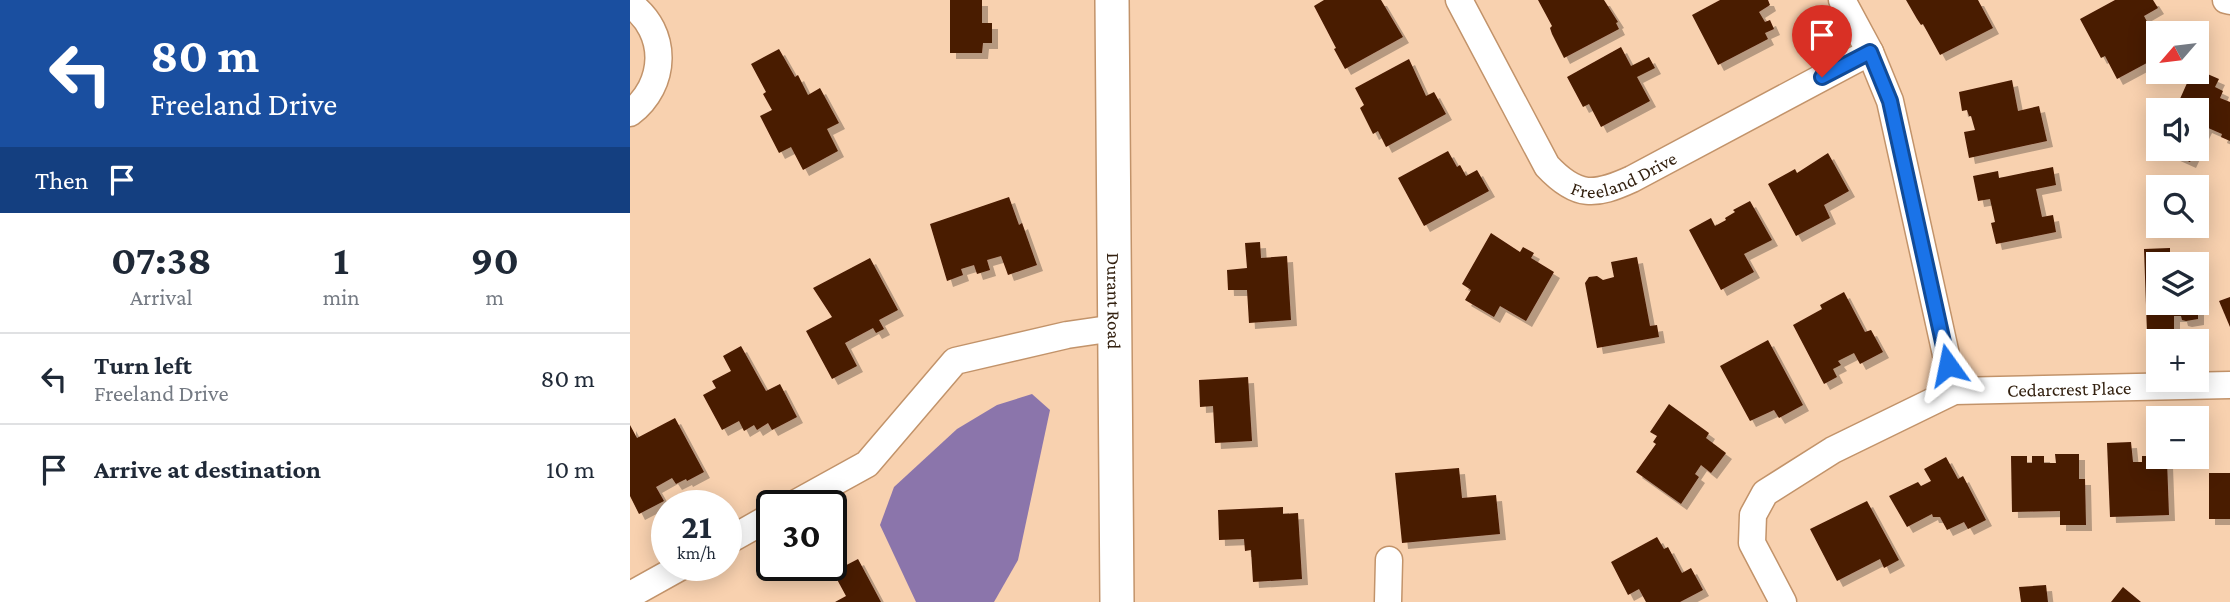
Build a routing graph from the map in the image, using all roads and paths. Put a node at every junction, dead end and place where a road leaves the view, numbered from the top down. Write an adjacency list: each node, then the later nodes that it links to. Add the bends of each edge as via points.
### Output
1 (1112, 0): 7 (street, Durant Road)
2 (1459, 0): 5 (street, Freeland Drive, via 1547,166 1566,183 1590,191 1602,192 1632,179)
3 (1842, 0): 5 (street)
4 (630, 4): 6 (street, via 648,22 658,42 660,64 654,86)
5 (1870, 52): 9 (street, via 1890,101)
6 (630, 113)
7 (1115, 328): 10 (street, via 955,361 867,464); 14 (street, Durant Road)
8 (2230, 385): 9 (street, Cedarcrest Place)
9 (1954, 391): 16 (street, Cedarcrest Place, via 1833,450 1765,493 1753,515 1752,542)
10 (820, 490)
11 (1389, 560): 15 (street)
12 (655, 581): 13 (street)
13 (630, 595)
14 (1117, 602)
15 (1388, 602)
16 (1783, 602)

